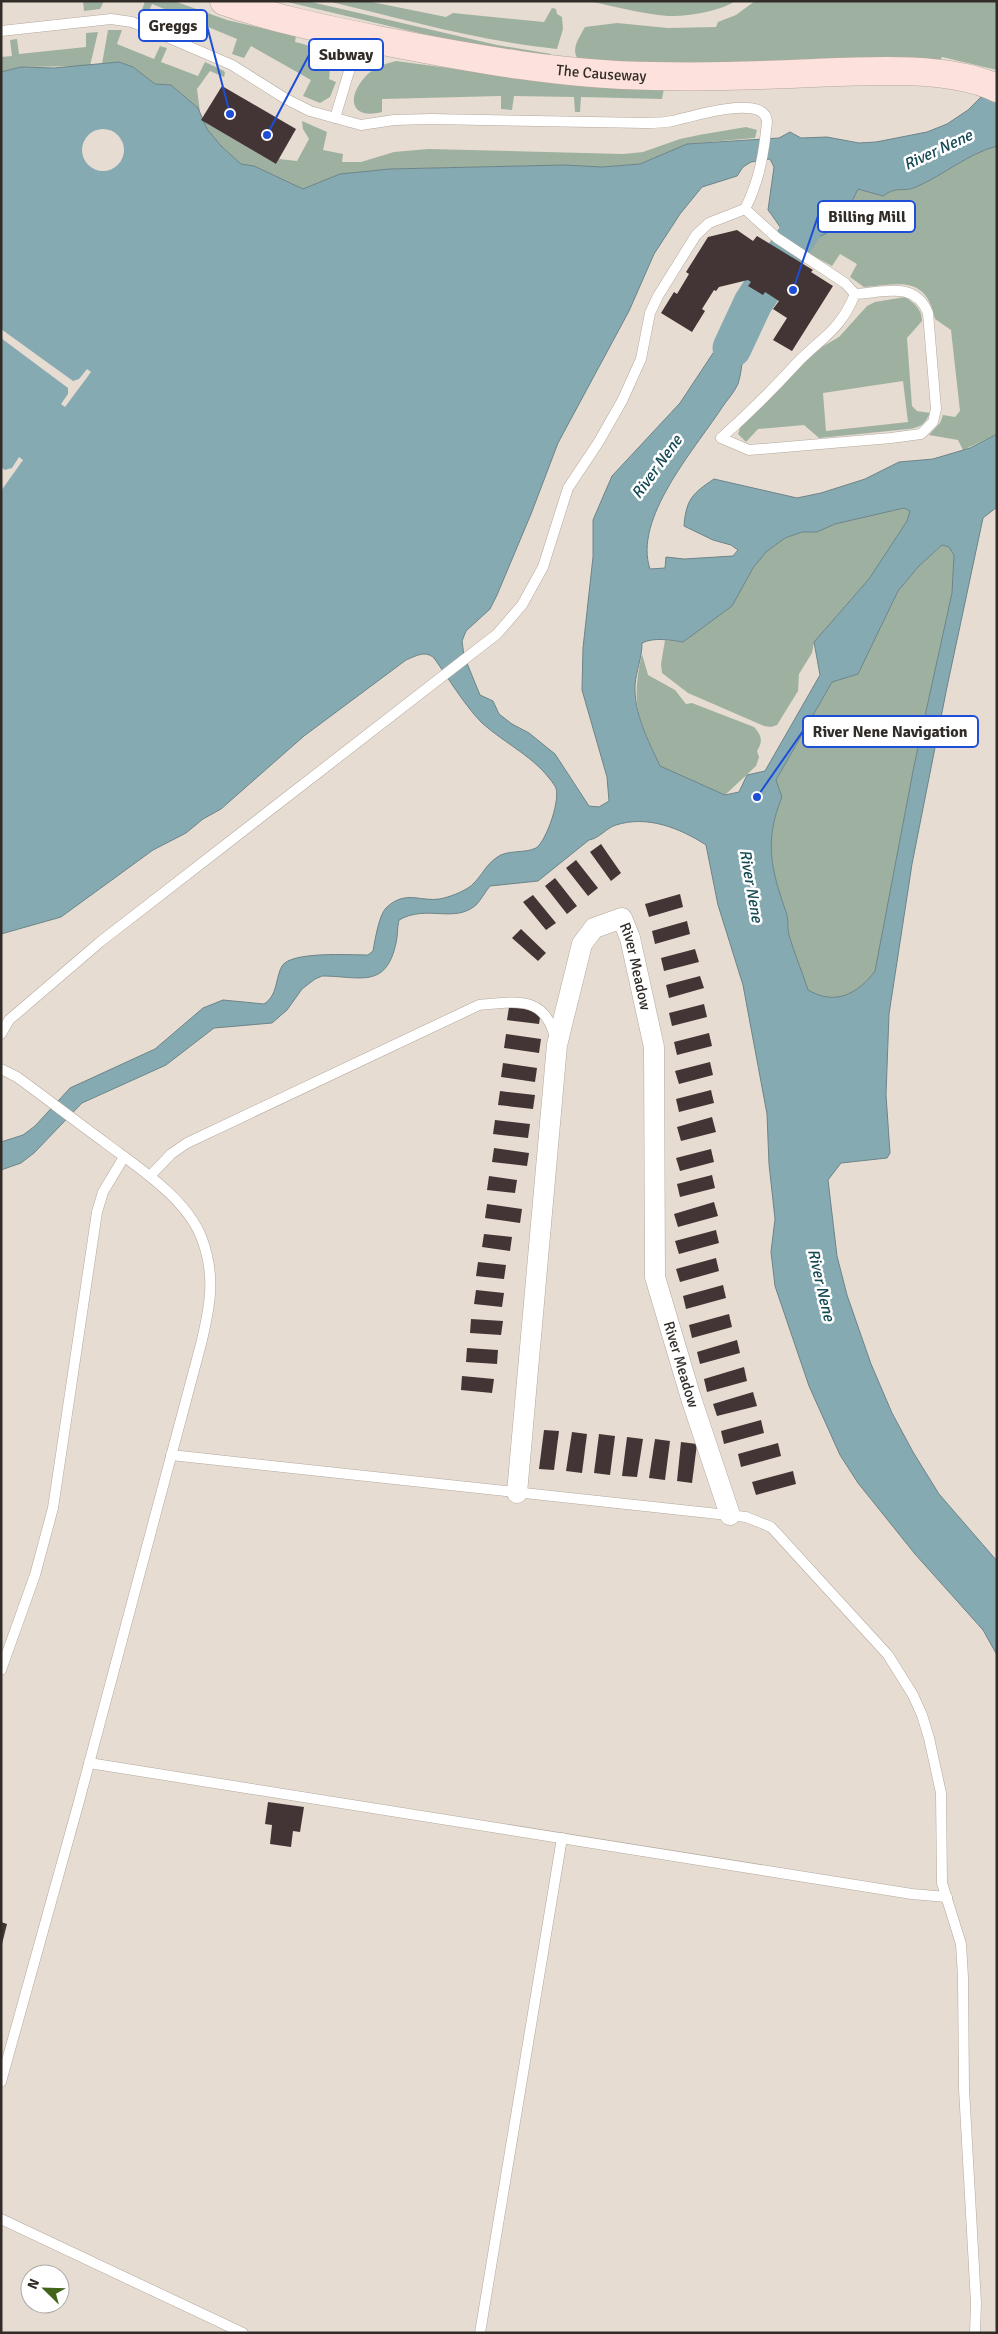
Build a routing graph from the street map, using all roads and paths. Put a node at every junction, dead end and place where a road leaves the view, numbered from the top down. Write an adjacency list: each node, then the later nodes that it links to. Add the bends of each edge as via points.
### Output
1 (224, 1): 3 (street, The Causeway)
2 (1, 30): 5 (lane, via 111,19 132,22 232,65 310,111)
3 (360, 36): 4 (street, The Causeway, via 490,61 563,71 651,76 937,73); 5 (lane)
4 (990, 85)
5 (335, 118): 6 (lane, via 361,125 394,120 448,119 645,123 670,122 717,109 745,108 763,113 767,118 760,173)
6 (745, 209): 7 (lane, via 777,238 845,283); 8 (lane, via 709,223 696,235 658,296 650,313 641,359 622,401 568,488 543,567 522,604 503,627 438,682 100,942 9,1020)
7 (855, 294): 7 (lane, via 833,332 796,363 774,389 721,438 749,450 891,438 921,434 927,429 933,422 936,409 928,312 924,302 911,292)
8 (1, 1034)
9 (557, 1045): 12 (lane, via 550,1020 531,1004 506,1001 479,1005 187,1143); 14 (street, River Meadow); 15 (street, River Meadow, via 582,944 594,928 622,918 630,938 654,1047 655,1277)
10 (1, 1068): 11 (lane)
11 (124, 1157): 12 (lane); 16 (lane, via 103,1192 97,1212 53,1508 36,1575)
12 (150, 1176): 13 (lane, via 188,1213 202,1238 210,1270 210,1306)
13 (171, 1455): 14 (lane); 17 (lane)
14 (518, 1493): 15 (lane)
15 (730, 1515): 19 (lane, via 746,1517 771,1527 888,1655 913,1695 929,1738 941,1793 942,1883)
16 (1, 1670)
17 (89, 1763): 18 (lane); 20 (lane)
18 (562, 1838): 19 (lane); 23 (lane)
19 (947, 1897): 24 (lane, via 961,1944)
20 (1, 2082)
21 (1, 2220): 22 (lane)
22 (243, 2333)
23 (480, 2333)
24 (975, 2333)

